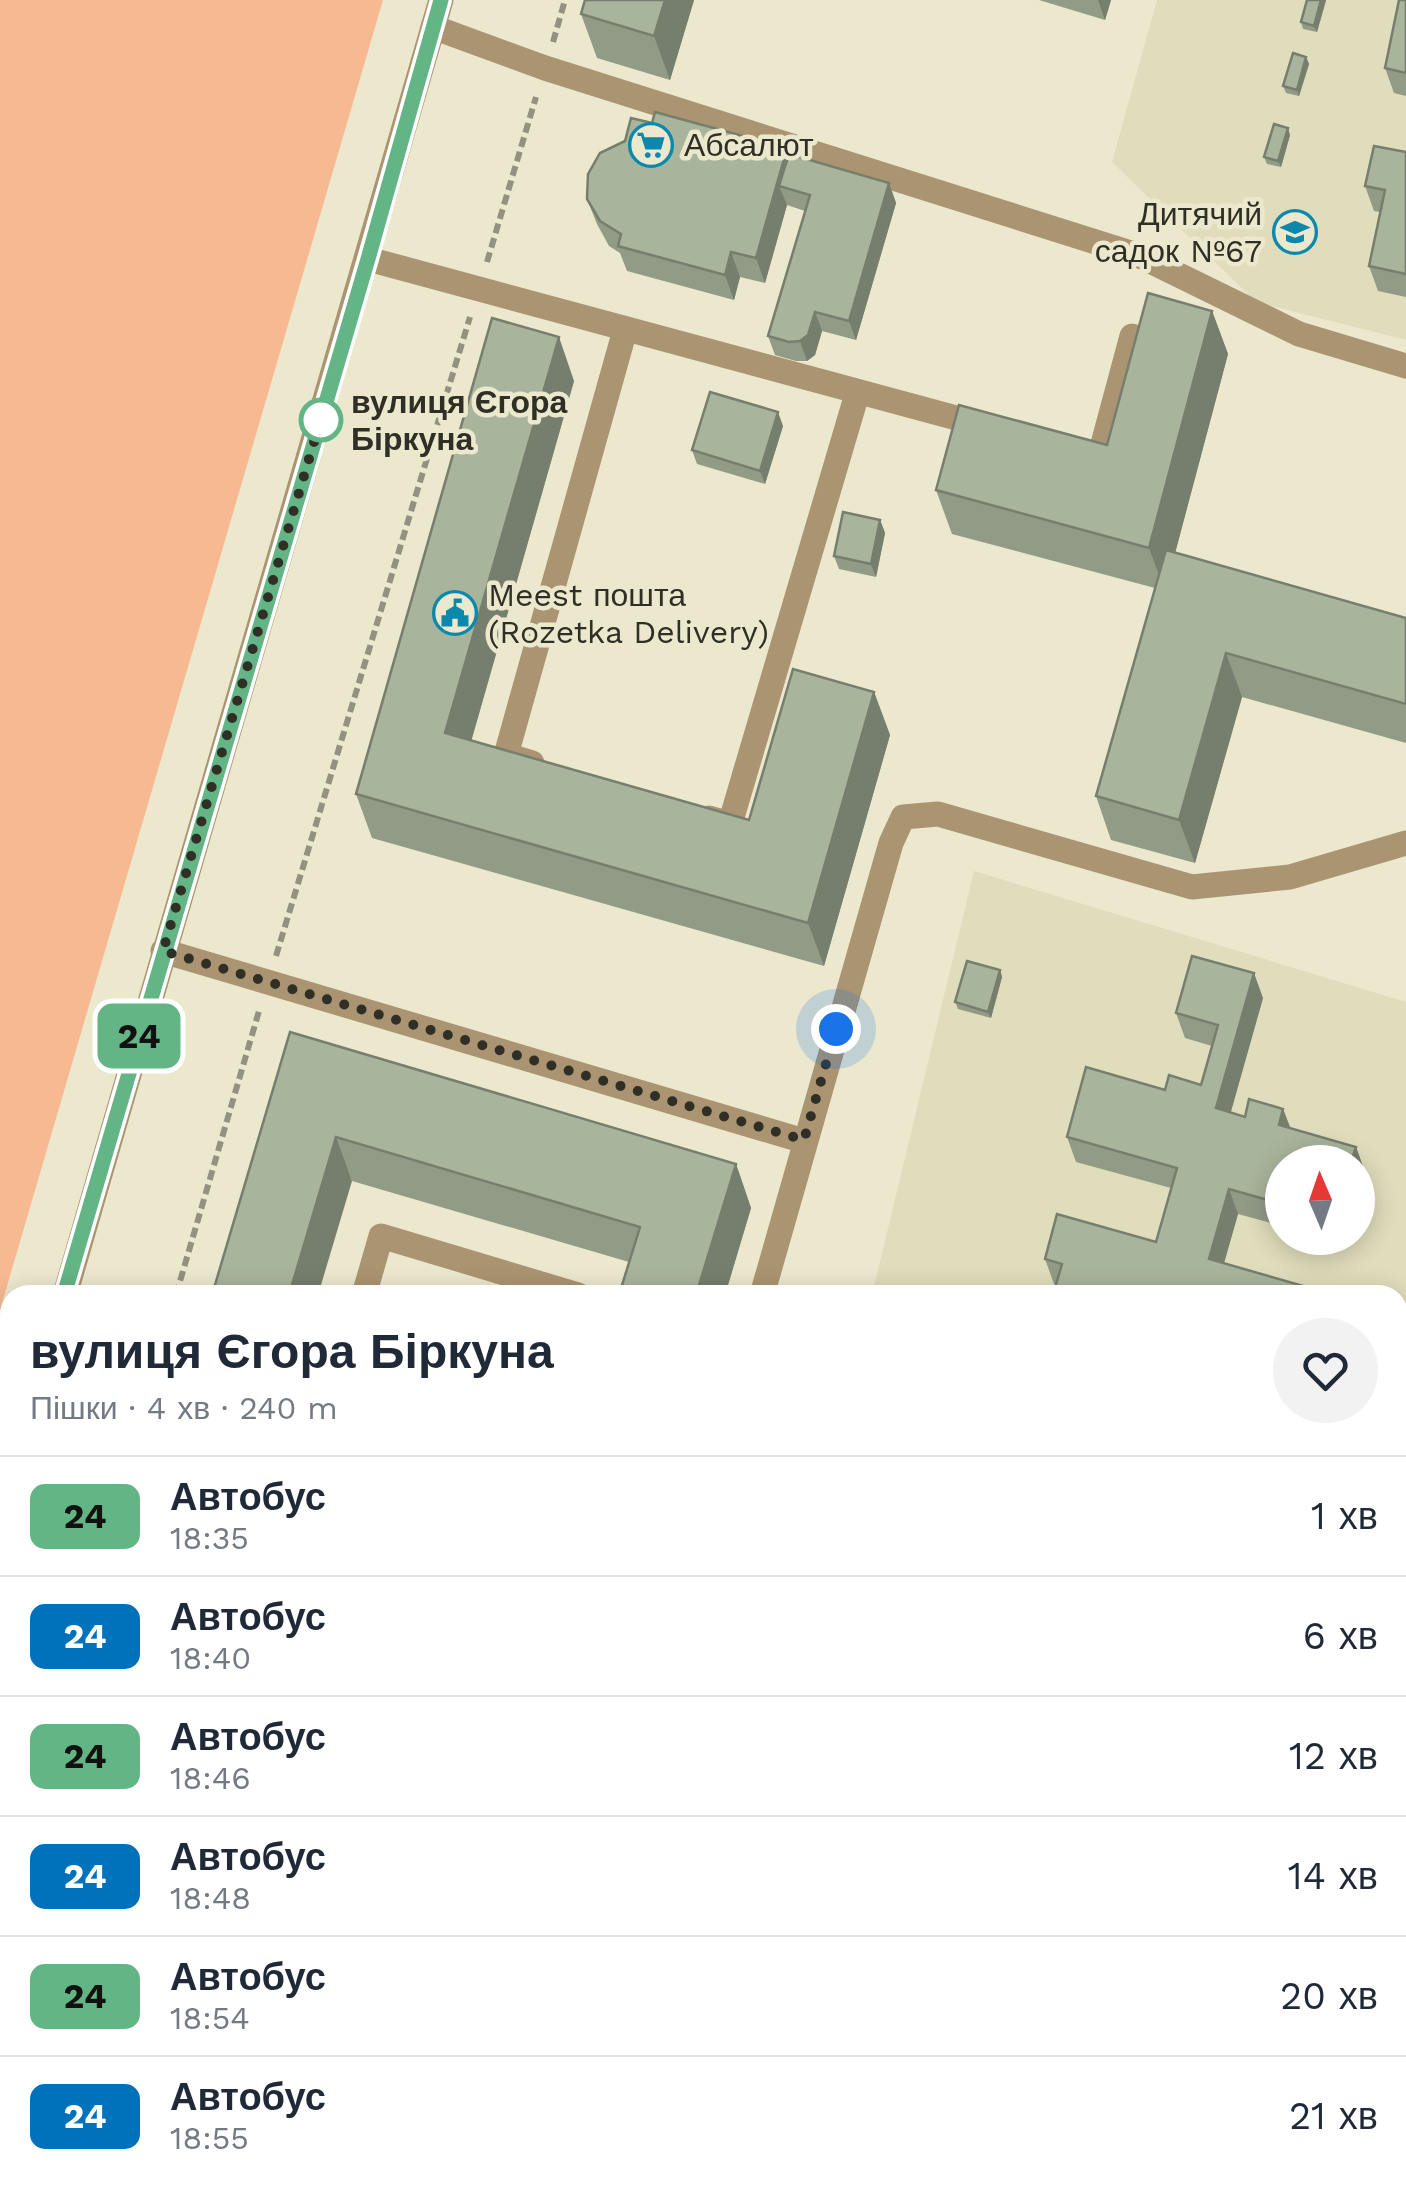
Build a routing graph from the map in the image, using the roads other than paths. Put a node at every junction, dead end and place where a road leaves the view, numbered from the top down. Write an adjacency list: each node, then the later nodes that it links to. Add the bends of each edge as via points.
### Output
1 (441, 0): 2 (street)
2 (433, 27): 3 (street); 6 (street, via 1140,256 1299,334)
3 (368, 259): 4 (street); 13 (street)
4 (625, 330): 7 (street); 10 (street, via 506,755)
5 (1132, 336): 9 (street, via 1100,455)
6 (1406, 366)
7 (857, 394): 8 (street); 11 (street, via 730,824)
8 (1006, 432)
9 (1063, 446)
10 (562, 772)
11 (692, 812)
12 (1406, 843): 14 (street, via 1290,876 1192,887 938,814 903,817)
13 (163, 951): 14 (street); 15 (street)
14 (804, 1140): 18 (street)
15 (67, 1285)
16 (367, 1285): 17 (street, via 381,1236)
17 (545, 1285)
18 (765, 1285)

